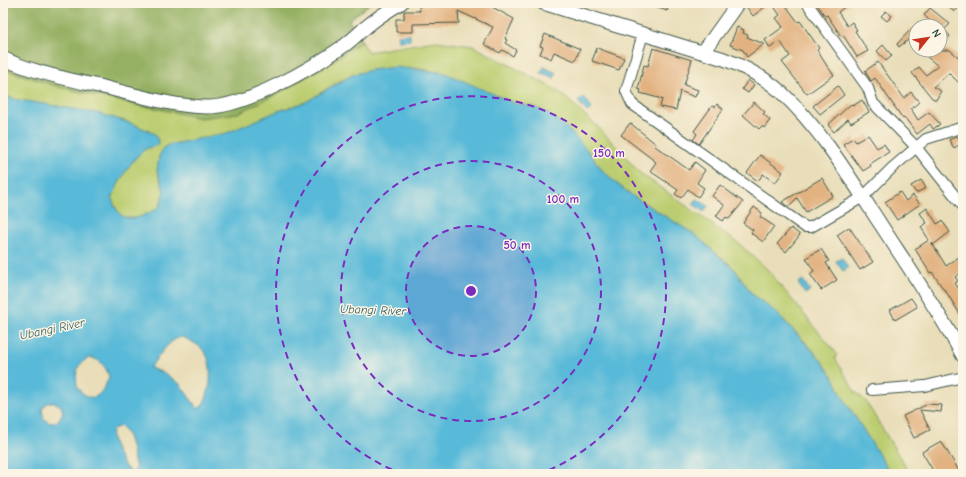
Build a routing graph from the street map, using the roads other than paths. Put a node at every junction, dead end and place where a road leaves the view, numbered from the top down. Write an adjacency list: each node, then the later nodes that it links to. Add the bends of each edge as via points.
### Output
1 (401, 3): 7 (main road, via 325,58 245,100 227,105 207,107 157,100 48,73)
2 (543, 3): 5 (main road)
3 (738, 3): 6 (main road)
4 (807, 3): 9 (street, via 868,88 873,102)
5 (643, 34): 6 (main road); 10 (street, via 626,91 632,104 649,118 800,225 811,227)
6 (704, 52): 10 (main road, via 744,67 762,77 780,92 800,111)
7 (3, 58)
8 (963, 127): 9 (street, via 926,139)
9 (916, 147): 10 (street); 11 (street)
10 (863, 197): 12 (main road)
11 (963, 206)
12 (963, 356)
13 (963, 377): 14 (street, via 925,386)
14 (872, 390)

